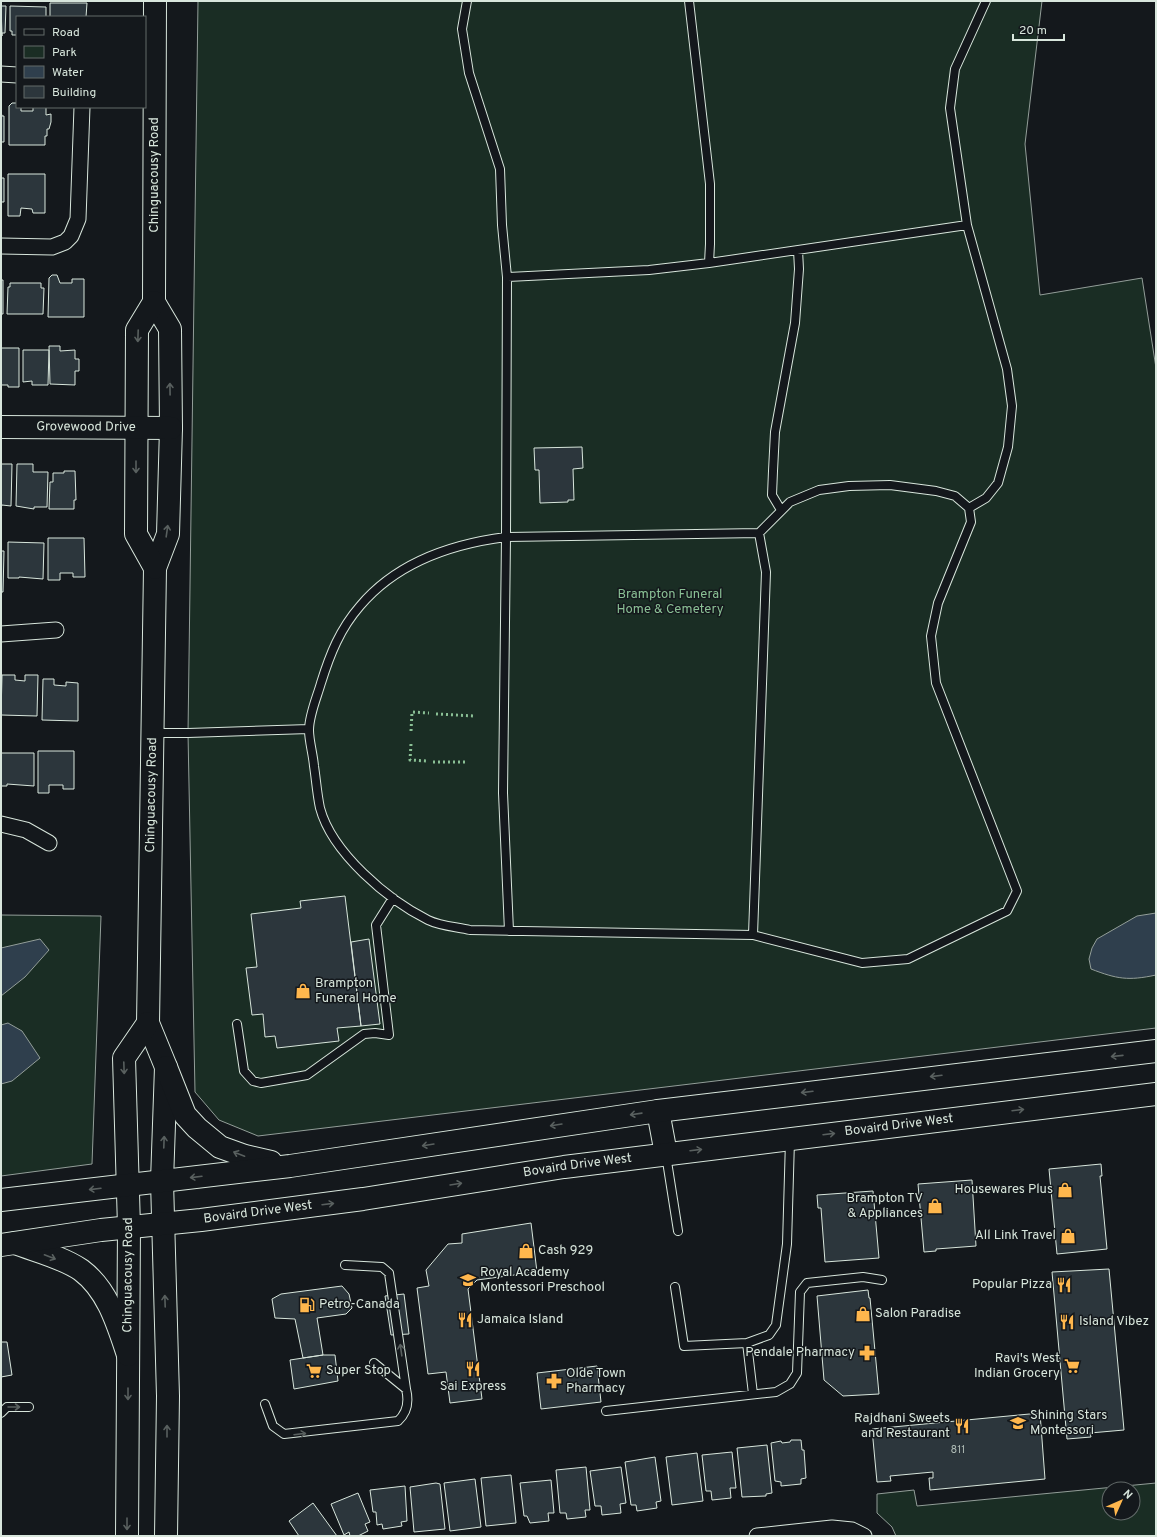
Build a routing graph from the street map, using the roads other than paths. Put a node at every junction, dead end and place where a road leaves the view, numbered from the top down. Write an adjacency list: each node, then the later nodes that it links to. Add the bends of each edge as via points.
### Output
1 (155, 1): 13 (main road, Chinguacousy Road)
2 (467, 1): 12 (lane, via 462,29 469,73 500,168)
3 (689, 1): 11 (lane, via 710,184)
4 (986, 1): 8 (lane, via 955,69 950,108)
5 (1, 74): 6 (street)
6 (16, 75)
7 (82, 108): 9 (street, via 78,218 71,236 65,242 52,247)
8 (967, 225): 10 (lane); 17 (lane, via 1007,369 1012,406 1008,447 998,484 986,498)
9 (1, 246)
10 (798, 250): 11 (lane); 18 (lane, via 795,323 775,432 772,495)
11 (708, 263): 12 (lane, via 649,270)
12 (506, 277): 20 (lane)
13 (154, 302): 15 (main road, Chinguacousy Road, one-way to 15, via 138,330); 16 (main road, Chinguacousy Road, one-way to 13, via 170,329)
14 (1, 427): 15 (main road, Grovewood Drive)
15 (137, 428): 16 (main road, Grovewood Drive); 21 (main road, Chinguacousy Road, one-way to 21, via 136,534)
16 (171, 428): 21 (main road, Chinguacousy Road, one-way to 16, via 168,534)
17 (969, 508): 18 (lane, via 955,496 890,485 819,490 790,502); 30 (lane, via 970,522 938,603 931,636 936,683 1017,891 1007,911 908,959 862,963)
18 (781, 510): 19 (lane)
19 (759, 533): 20 (lane); 30 (lane, via 766,572)
20 (506, 537): 24 (lane, via 474,541 441,550 406,568 384,583 360,605 341,631 329,657); 29 (lane, via 503,793)
21 (155, 568): 25 (main road, Chinguacousy Road)
22 (56, 630): 23 (street)
23 (1, 634)
24 (309, 730): 25 (lane); 28 (lane, via 320,808 334,837 352,862)
25 (152, 732): 31 (main road, Chinguacousy Road)
26 (1, 824): 27 (street, via 26,830)
27 (48, 843)
28 (393, 898): 29 (lane, via 430,921 470,930); 32 (lane, via 376,924 389,1035 370,1033 355,1039 304,1076 261,1083 253,1081 244,1072)
29 (509, 931): 30 (lane)
30 (753, 935)
31 (148, 1023): 34 (main road, Chinguacousy Road); 41 (main road, Chinguacousy Road, one-way to 41, via 124,1058)
32 (237, 1024)
33 (1156, 1051): 36 (main road, one-way to 36)
34 (166, 1067): 39 (main road, one-way to 34, via 245,1156 220,1147 185,1115); 40 (main road, Chinguacousy Road, one-way to 34)
35 (1156, 1094): 37 (main road, Bovaird Drive West, one-way to 35)
36 (658, 1111): 38 (main road); 39 (main road, one-way to 39)
37 (790, 1139): 38 (main road, Bovaird Drive West, one-way to 37); 50 (lane, via 788,1244 776,1325 769,1335)
38 (666, 1154): 43 (main road, Bovaird Drive West, one-way to 38, via 363,1199 564,1167); 45 (lane)
39 (290, 1166): 40 (main road, one-way to 40)
40 (162, 1181): 41 (main road); 43 (main road, Chinguacousy Road)
41 (128, 1185): 42 (main road, one-way to 42); 44 (main road, Chinguacousy Road)
42 (1, 1200)
43 (164, 1223): 44 (main road, Bovaird Drive West); 60 (main road, Chinguacousy Road, one-way to 43, via 168,1396)
44 (129, 1227): 46 (main road, Bovaird Drive West); 51 (main road, Chinguacousy Road)
45 (678, 1231)
46 (7, 1244): 51 (main road, one-way to 51, via 64,1262 80,1270 114,1312)
47 (345, 1264): 53 (lane, one-way to 47, via 389,1273 382,1267)
48 (882, 1280): 54 (lane, via 863,1278 807,1283 800,1292 797,1373 790,1384 776,1392)
49 (675, 1287): 50 (lane, via 684,1346)
50 (747, 1343): 54 (lane)
51 (128, 1355): 59 (main road, Chinguacousy Road, one-way to 59)
52 (374, 1363): 53 (lane)
53 (406, 1388): 55 (lane, one-way to 53, via 273,1426 284,1434 293,1434 398,1421 404,1415 408,1399)
54 (753, 1394): 57 (lane)
55 (265, 1404)
56 (29, 1407): 58 (lane, one-way to 56, via 7,1407)
57 (606, 1411)
58 (1, 1413)
59 (127, 1536)
60 (166, 1536)
61 (757, 1536): 62 (street, via 832,1528 852,1530)
62 (864, 1536)

